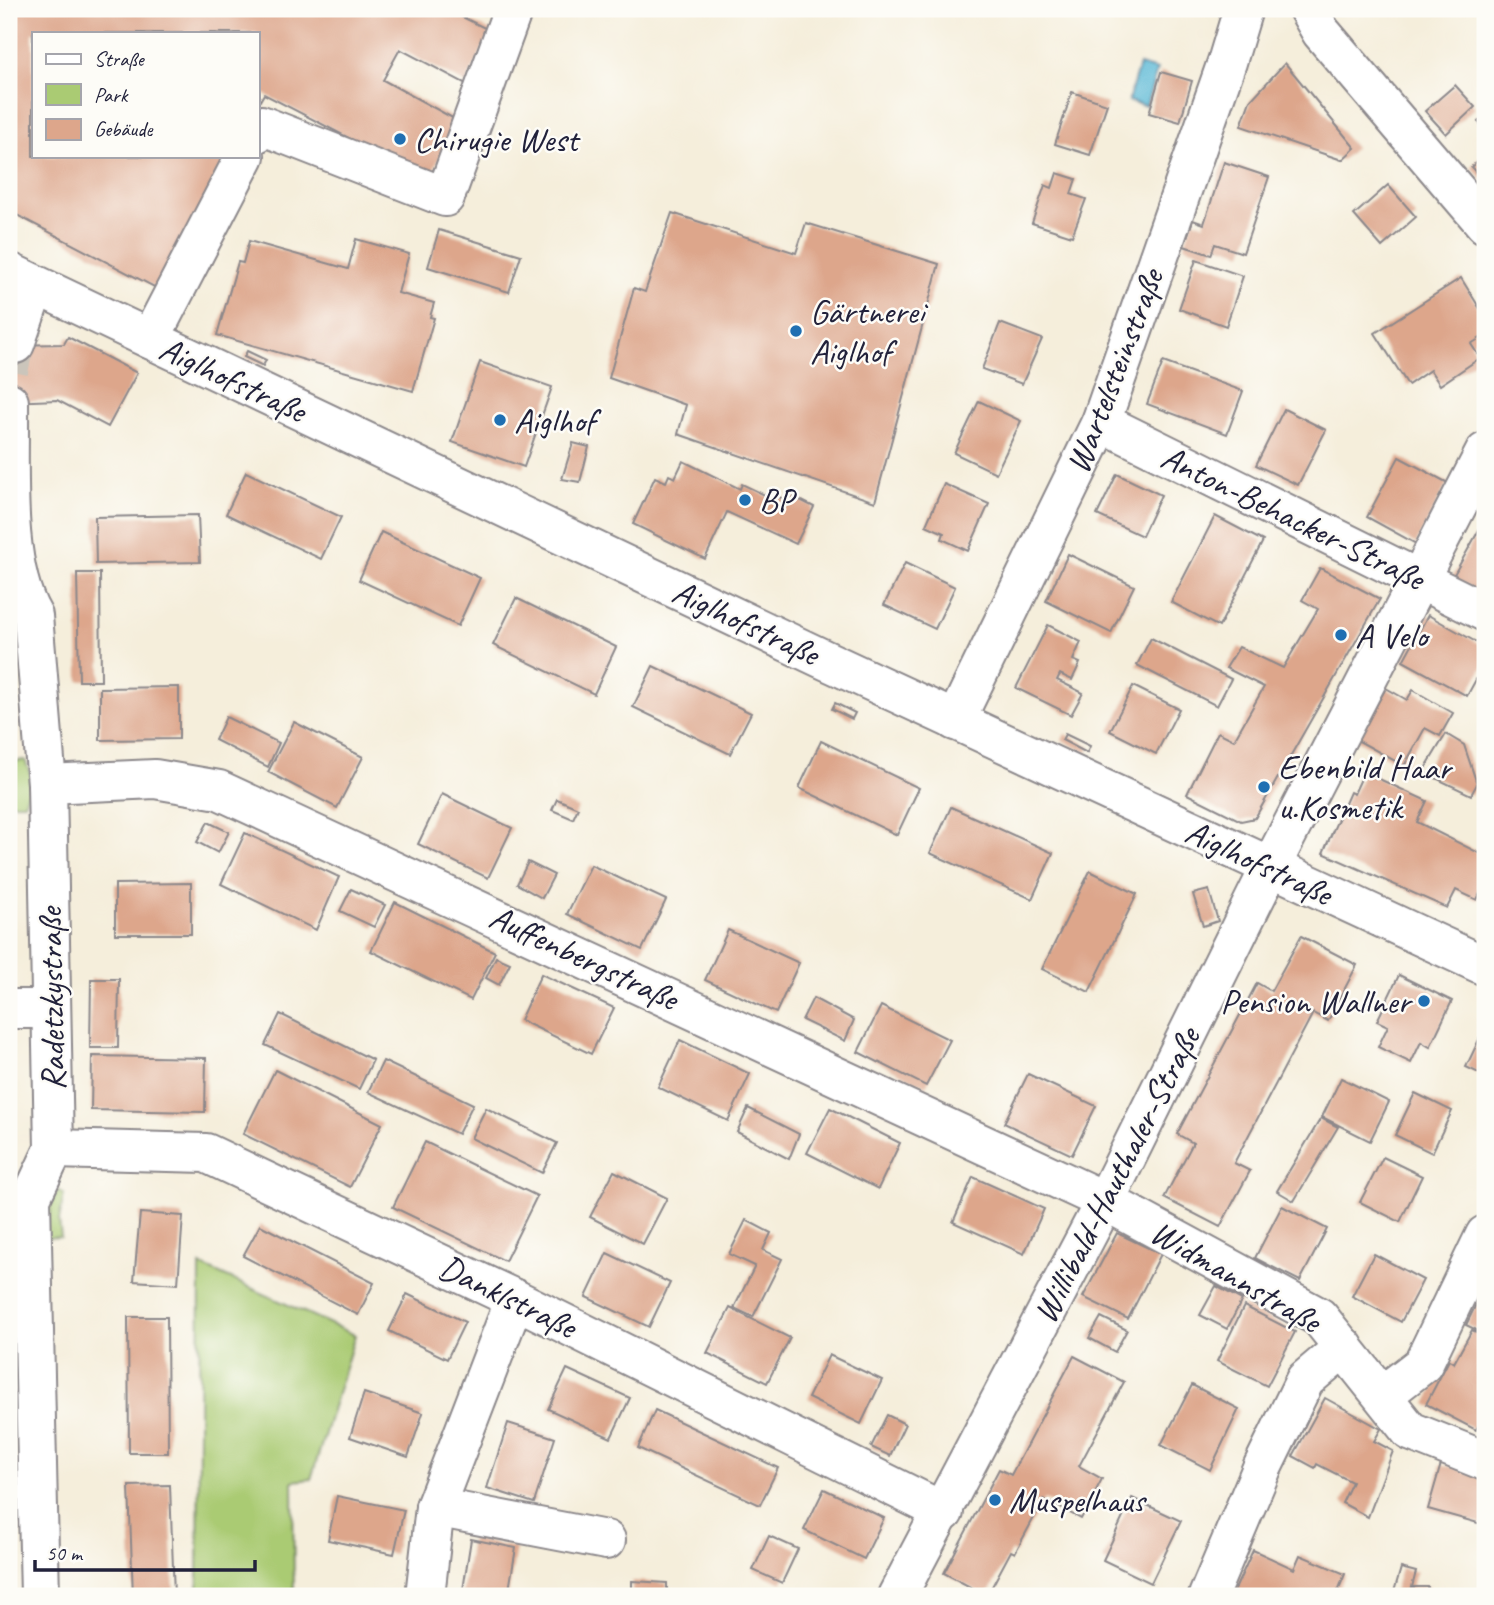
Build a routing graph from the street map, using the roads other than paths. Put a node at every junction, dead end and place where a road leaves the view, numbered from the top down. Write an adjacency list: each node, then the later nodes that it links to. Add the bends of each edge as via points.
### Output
1 (513, 9): 4 (street, via 445,197 261,125)
2 (1242, 9): 11 (street, Wartelsteinstraße)
3 (1308, 9): 6 (street, via 1321,32)
4 (259, 128)
5 (244, 158): 8 (street)
6 (1485, 223)
7 (22, 279): 8 (street, Aiglhofstraße); 9 (street)
8 (150, 339): 17 (street, Aiglhofstraße)
9 (15, 344)
10 (9, 402): 13 (street, Radetzkystraße)
11 (1101, 422): 14 (street, Anton-Behacker-Straße); 17 (street, Wartelsteinstraße)
12 (1485, 452): 14 (street, Willibald-Hauthaler-Straße)
13 (10, 493): 15 (street, Radetzkystraße)
14 (1420, 580): 16 (street, Anton-Behacker-Straße); 19 (street, Willibald-Hauthaler-Straße)
15 (15, 598): 18 (street, Radetzkystraße, via 33,616)
16 (1485, 612)
17 (955, 721): 19 (street, Aiglhofstraße)
18 (47, 784): 22 (street, Radetzkystraße); 24 (street, Auffenbergstraße, via 155,779 219,790)
19 (1270, 868): 20 (street, Aiglhofstraße); 24 (street, Willibald-Hauthaler-Straße)
20 (1485, 967)
21 (9, 1009): 22 (street)
22 (51, 1009): 23 (street, Radetzkystraße)
23 (54, 1149): 26 (street, Danklstraße, via 206,1153); 33 (street, Radetzkystraße, via 31,1198)
24 (1105, 1201): 27 (street, Widmannstraße, via 1320,1317); 31 (street, Willibald-Hauthaler-Straße)
25 (1485, 1235): 28 (street, via 1423,1364)
26 (515, 1299): 30 (street); 31 (street, Danklstraße)
27 (1344, 1348): 28 (street, Widmannstraße); 36 (street, via 1305,1380)
28 (1383, 1395): 29 (street, Widmannstraße, via 1410,1431)
29 (1485, 1461)
30 (435, 1507): 32 (street); 34 (street)
31 (944, 1511): 35 (street, Willibald-Hauthaler-Straße)
32 (606, 1540)
33 (40, 1596)
34 (425, 1596)
35 (897, 1596)
36 (1208, 1596)

